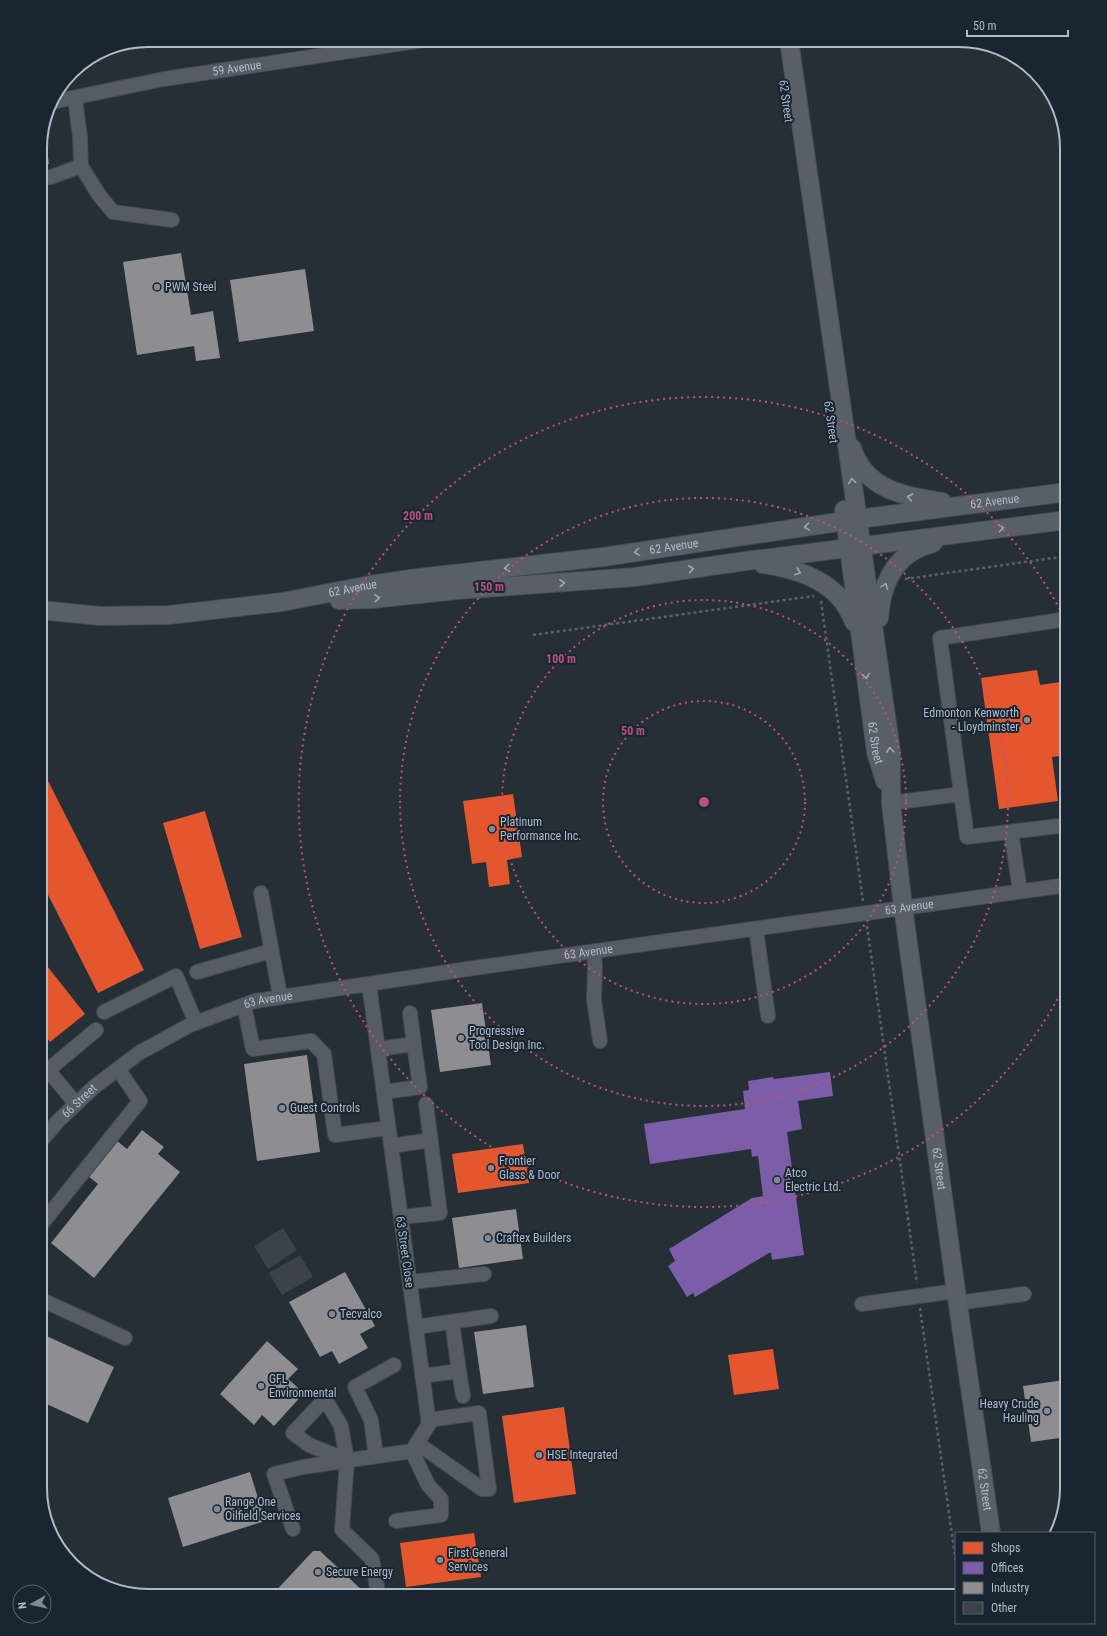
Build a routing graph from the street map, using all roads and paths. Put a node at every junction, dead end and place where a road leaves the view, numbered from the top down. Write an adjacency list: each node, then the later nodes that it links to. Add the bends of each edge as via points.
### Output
1 (378, 47): 4 (street, 59 Avenue, via 164,80)
2 (779, 47): 12 (main road, 62 Street)
3 (790, 47): 9 (main road, 62 Street)
4 (75, 98): 5 (street, 59 Avenue); 6 (street)
5 (58, 101)
6 (81, 166): 7 (street); 8 (street, via 113,212)
7 (47, 177)
8 (172, 220)
9 (842, 412): 11 (main road, one-way to 9, via 907,496 886,488 865,473 855,458); 12 (main road, 62 Street, one-way to 9)
10 (1060, 493): 11 (main road, 62 Avenue)
11 (962, 505): 12 (main road, 62 Avenue)
12 (851, 520): 15 (main road, 62 Street); 19 (main road, 62 Avenue, one-way to 19, via 603,557 370,585)
13 (1060, 521): 14 (main road, 62 Avenue, one-way to 13)
14 (962, 534): 15 (main road, 62 Avenue); 24 (main road, one-way to 14, via 880,602 890,574 916,549)
15 (856, 547): 17 (main road, 62 Avenue); 23 (main road, 62 Street); 24 (main road, 62 Street)
16 (1060, 557): 18 (path)
17 (746, 561): 19 (main road, 62 Avenue, one-way to 17, via 372,599 457,590 607,580); 23 (main road, one-way to 23, via 790,569 824,584 844,601)
18 (902, 579)
19 (282, 602): 20 (main road, 62 Avenue, via 169,615 100,616)
20 (47, 611)
21 (1060, 620): 25 (street, via 940,638)
22 (533, 635): 32 (path, via 813,596 818,598 821,601)
23 (861, 638): 26 (main road, 62 Street, one-way to 26, via 876,752)
24 (877, 652): 26 (main road, 62 Street, one-way to 24, via 891,751)
25 (961, 794): 26 (street); 28 (street, via 967,837)
26 (891, 803): 33 (main road, 62 Street)
27 (1060, 826): 28 (street)
28 (1011, 832): 30 (street)
29 (1060, 886): 30 (street, 63 Avenue)
30 (1020, 891): 33 (street, 63 Avenue)
31 (261, 893): 36 (street)
32 (863, 897)
33 (903, 907): 34 (street, 63 Avenue); 66 (main road, 62 Street)
34 (756, 928): 37 (street, 63 Avenue); 44 (street)
35 (867, 930): 63 (path)
36 (271, 951): 38 (street); 40 (street)
37 (594, 952): 39 (street, 63 Avenue); 47 (street, via 594,1000)
38 (197, 972)
39 (369, 984): 40 (street, 63 Avenue); 49 (street, 63 Street Close)
40 (280, 996): 41 (street, 63 Avenue)
41 (244, 1005): 45 (street, 63 Avenue); 56 (street, via 253,1049 311,1041 324,1054 335,1135)
42 (104, 1012): 45 (street, via 176,976)
43 (410, 1013): 48 (street)
44 (768, 1016)
45 (196, 1023): 50 (street, 63 Avenue, via 155,1043)
46 (96, 1030): 51 (street)
47 (600, 1041)
48 (414, 1044): 49 (street); 53 (street, via 420,1087)
49 (378, 1049): 53 (street, 63 Street Close)
50 (120, 1067): 54 (street, 66 Street); 60 (street, via 140,1101)
51 (47, 1071)
52 (47, 1076): 54 (street)
53 (384, 1092): 56 (street, 63 Street Close)
54 (76, 1104): 57 (street, 66 Street)
55 (426, 1104): 58 (street)
56 (388, 1128): 59 (street, 63 Street Close)
57 (47, 1133)
58 (431, 1140): 59 (street); 61 (street, via 440,1213)
59 (391, 1146): 61 (street, 63 Street Close)
60 (47, 1217)
61 (401, 1217): 64 (street, 63 Street Close)
62 (484, 1274): 64 (street)
63 (916, 1280)
64 (410, 1282): 72 (street, 63 Street Close)
65 (1024, 1294): 66 (street)
66 (956, 1297): 68 (street); 84 (main road, 62 Street)
67 (47, 1302): 73 (street)
68 (862, 1304)
69 (921, 1311): 85 (path)
70 (491, 1316): 71 (street)
71 (452, 1322): 72 (street); 75 (street)
72 (416, 1327): 76 (street, 63 Street Close)
73 (125, 1338)
74 (394, 1365): 80 (street, via 355,1387 371,1420)
75 (459, 1371): 76 (street); 77 (street)
76 (422, 1376): 78 (street, 63 Street Close)
77 (463, 1396)
78 (428, 1420): 79 (street, via 429,1424); 79 (street, via 479,1413 489,1489 482,1489)
79 (414, 1447): 80 (street); 82 (street, via 428,1485 440,1499 441,1515)
80 (376, 1456): 81 (street)
81 (347, 1460): 83 (street, via 274,1474); 86 (street, via 342,1530 372,1559)
82 (396, 1522)
83 (293, 1529)
84 (991, 1532)
85 (955, 1556)
86 (377, 1589)

